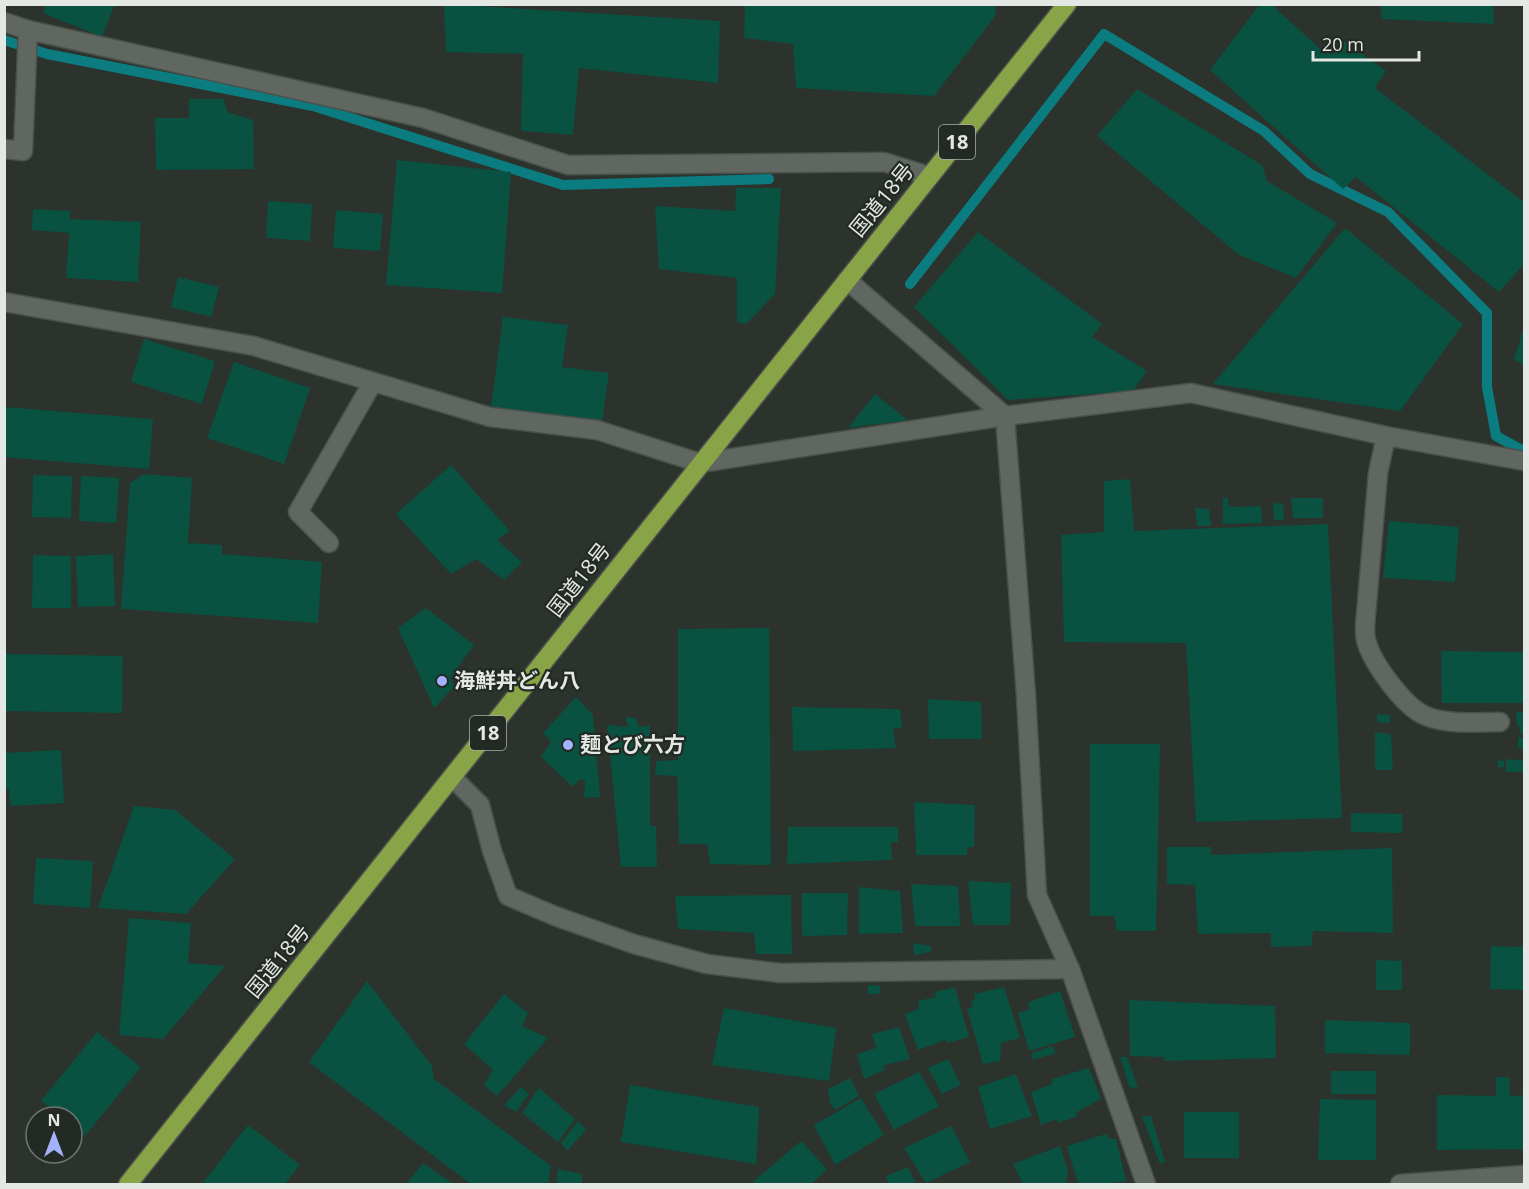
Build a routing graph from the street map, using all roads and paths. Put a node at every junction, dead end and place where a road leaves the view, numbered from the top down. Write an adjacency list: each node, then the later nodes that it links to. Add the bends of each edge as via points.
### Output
1 (1066, 4): 5 (highway, 国道18号 / 18)
2 (4, 22): 3 (street)
3 (27, 43): 4 (street, via 23,151); 5 (street, via 423,117 568,165 884,162)
4 (4, 150)
5 (929, 176): 6 (highway, 国道18号 / 18)
6 (847, 280): 9 (street); 12 (highway, 国道18号 / 18)
7 (4, 302): 8 (street, via 254,346)
8 (373, 382): 12 (street, via 490,417 597,430); 13 (street, via 298,512)
9 (1005, 416): 10 (street, via 1191,393); 12 (street); 16 (street, via 1037,894)
10 (1386, 436): 11 (street); 14 (street, via 1378,474 1366,641 1393,686 1424,715 1445,721)
11 (1524, 461)
12 (700, 464): 15 (highway, 国道18号 / 18)
13 (330, 543)
14 (1500, 722)
15 (453, 778): 16 (street, via 480,805 508,896 634,944 707,964 780,973); 18 (highway, 国道18号 / 18)
16 (1070, 969): 19 (street)
17 (1524, 1175): 20 (street)
18 (128, 1185)
19 (1146, 1185)
20 (1400, 1185)

